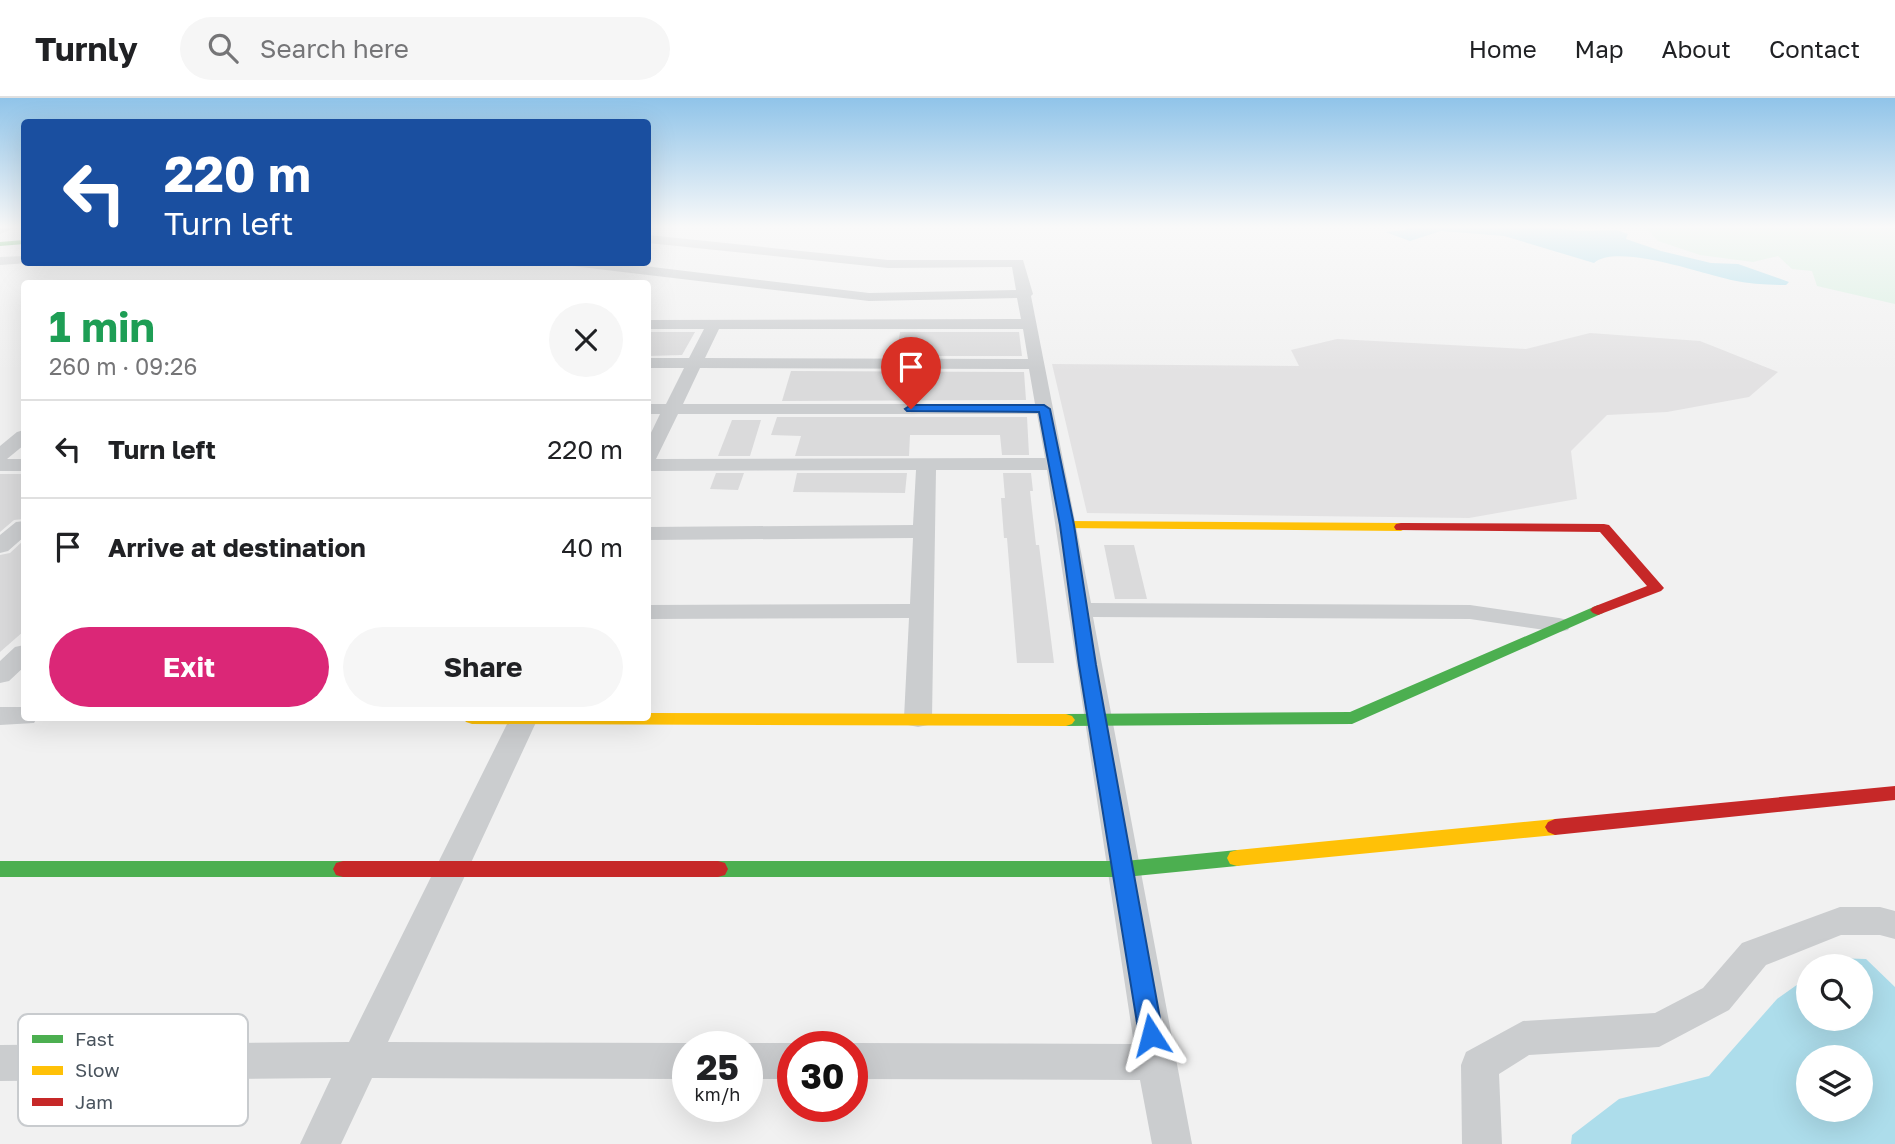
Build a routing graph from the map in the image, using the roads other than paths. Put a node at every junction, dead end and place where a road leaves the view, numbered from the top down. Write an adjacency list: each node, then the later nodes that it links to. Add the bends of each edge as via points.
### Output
1 (681, 275): 3 (street, via 869,297)
2 (1021, 275): 3 (street)
3 (1026, 294): 6 (street)
4 (651, 324): 5 (street)
5 (714, 324): 6 (street); 7 (street)
6 (1031, 324): 9 (street)
7 (696, 362): 8 (street); 9 (street); 11 (street)
8 (651, 363)
9 (1037, 364): 12 (street)
10 (651, 409): 11 (street)
11 (671, 409): 12 (street); 14 (street)
12 (1044, 409): 16 (street)
13 (21, 438): 15 (street)
14 (651, 451)
15 (0, 456)
16 (1055, 464): 20 (street); 21 (street)
17 (0, 465): 18 (street)
18 (21, 465)
19 (651, 465): 20 (street)
20 (926, 466): 23 (street)
21 (1067, 525): 26 (street); 29 (street, via 1604,528 1656,588)
22 (21, 529): 25 (street)
23 (923, 531): 24 (street); 27 (street)
24 (651, 533)
25 (0, 546)
26 (1079, 610): 29 (street, via 1471,612); 36 (street)
27 (922, 611): 28 (street); 35 (street)
28 (651, 612)
29 (1559, 625): 36 (street, via 1352,718)
30 (21, 656): 31 (street)
31 (0, 675)
32 (0, 716): 33 (street)
33 (21, 716)
34 (651, 718): 35 (street)
35 (918, 718): 36 (street)
36 (1097, 720): 41 (street)
37 (523, 721): 39 (street)
38 (1895, 793): 41 (street)
39 (450, 868): 40 (street); 41 (street); 43 (street)
40 (0, 869)
41 (1125, 869): 47 (street)
42 (1895, 925): 52 (street, via 1840,921 1754,954 1716,999 1660,1030 1523,1038 1480,1066)
43 (359, 1060): 44 (street); 45 (street); 50 (street)
44 (248, 1061)
45 (672, 1061)
46 (868, 1061): 47 (street)
47 (1156, 1062): 51 (street)
48 (0, 1063): 49 (street)
49 (18, 1063)
50 (320, 1144)
51 (1172, 1144)
52 (1482, 1144)

